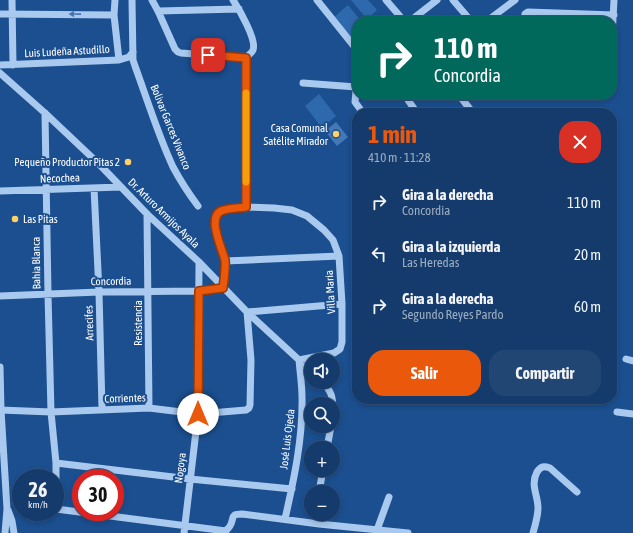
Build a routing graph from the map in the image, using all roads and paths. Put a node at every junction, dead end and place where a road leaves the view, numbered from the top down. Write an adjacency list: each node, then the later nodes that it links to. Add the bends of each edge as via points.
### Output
1 (12, 0): 15 (street)
2 (115, 0): 16 (street)
3 (132, 0): 24 (street, Bolivar Garces Vivanco)
4 (152, 0): 13 (street)
5 (233, 0): 12 (street)
6 (317, 0): 23 (street)
7 (386, 0): 18 (street)
8 (437, 0): 19 (street)
9 (453, 0): 20 (street)
10 (515, 0): 21 (street)
11 (614, 0): 17 (street)
12 (239, 9): 13 (street); 25 (street, via 253,40 253,50)
13 (158, 12): 25 (street, via 178,52)
14 (0, 14): 15 (street)
15 (12, 14): 16 (street, one-way to 15); 28 (street)
16 (114, 15): 26 (street)
17 (614, 15): 22 (street, via 528,12)
18 (400, 16)
19 (416, 16)
20 (466, 16)
21 (494, 16)
22 (524, 16)
23 (352, 44)
24 (133, 52): 26 (street, Luis Ludeña Astudillo, via 129,57); 39 (street, Bolivar Garces Vivanco, via 135,66 174,168)
25 (246, 58): 40 (street)
26 (119, 60): 28 (street, Luis Ludeña Astudillo)
27 (0, 65): 28 (street, Luis Ludeña Astudillo)
28 (13, 65)
29 (1, 76): 34 (street, Dr. Arturo Armijos Ayala)
30 (303, 83): 31 (street)
31 (352, 84)
32 (463, 100): 33 (street)
33 (469, 108)
34 (45, 113): 35 (street, Dr. Arturo Armijos Ayala); 37 (street, Bahia Blanca)
35 (121, 187): 36 (street, Necochea); 41 (street, Dr. Arturo Armijos Ayala)
36 (94, 188): 37 (street, Necochea); 47 (street, Arrecifes)
37 (46, 190): 38 (street, Necochea); 49 (street, Bahia Blanca)
38 (0, 191)
39 (198, 206)
40 (246, 207): 42 (street, Villa Maria, via 292,210 308,216 333,240); 43 (street, Villa Maria, via 223,210 217,214 215,228)
41 (147, 214): 44 (street, Dr. Arturo Armijos Ayala); 48 (street, Resistencia)
42 (338, 256): 43 (street); 51 (street, Villa Maria)
43 (225, 261): 45 (street)
44 (199, 262): 45 (street, Dr. Arturo Armijos Ayala); 46 (street, Nogoya)
45 (223, 288): 46 (street, Concordia); 52 (street, Dr. Arturo Armijos Ayala)
46 (199, 291): 48 (street, Concordia); 61 (street, Nogoya)
47 (99, 292): 48 (street, Concordia); 49 (street, Concordia); 57 (street, Arrecifes)
48 (148, 292): 56 (street, Resistencia)
49 (48, 294): 50 (street, Concordia); 59 (street, Bahia Blanca)
50 (0, 296)
51 (342, 304): 52 (street); 53 (street, Villa Maria, via 340,349 334,354)
52 (247, 312): 53 (street, Dr. Arturo Armijos Ayala); 61 (street, Corrientes, via 251,360 250,406 246,410)
53 (299, 360): 54 (street, Dr. Arturo Armijos Ayala); 65 (street, José Luis Ojeda, via 301,431)
54 (304, 365)
55 (0, 367): 58 (street)
56 (149, 408): 57 (street, Corrientes); 61 (street, Corrientes)
57 (102, 409): 59 (street, Corrientes)
58 (1, 410): 59 (street, Corrientes); 68 (street)
59 (51, 412): 63 (street, Bahia Blanca)
60 (617, 412): 62 (street)
61 (198, 414): 64 (street, Nogoya)
62 (633, 414)
63 (56, 463): 64 (street); 70 (street, Bahia Blanca, via 56,509)
64 (190, 479): 65 (street); 70 (street, Nogoya)
65 (292, 489): 69 (street, José Luis Ojeda)
66 (577, 492): 75 (street, via 550,468 542,466 534,481 538,508)
67 (389, 497): 71 (street)
68 (7, 509): 72 (street); 73 (street)
69 (285, 519): 70 (street, via 236,514 226,531); 71 (street)
70 (184, 529)
71 (377, 530): 74 (street)
72 (5, 533)
73 (14, 533)
74 (408, 533)
75 (533, 533)

